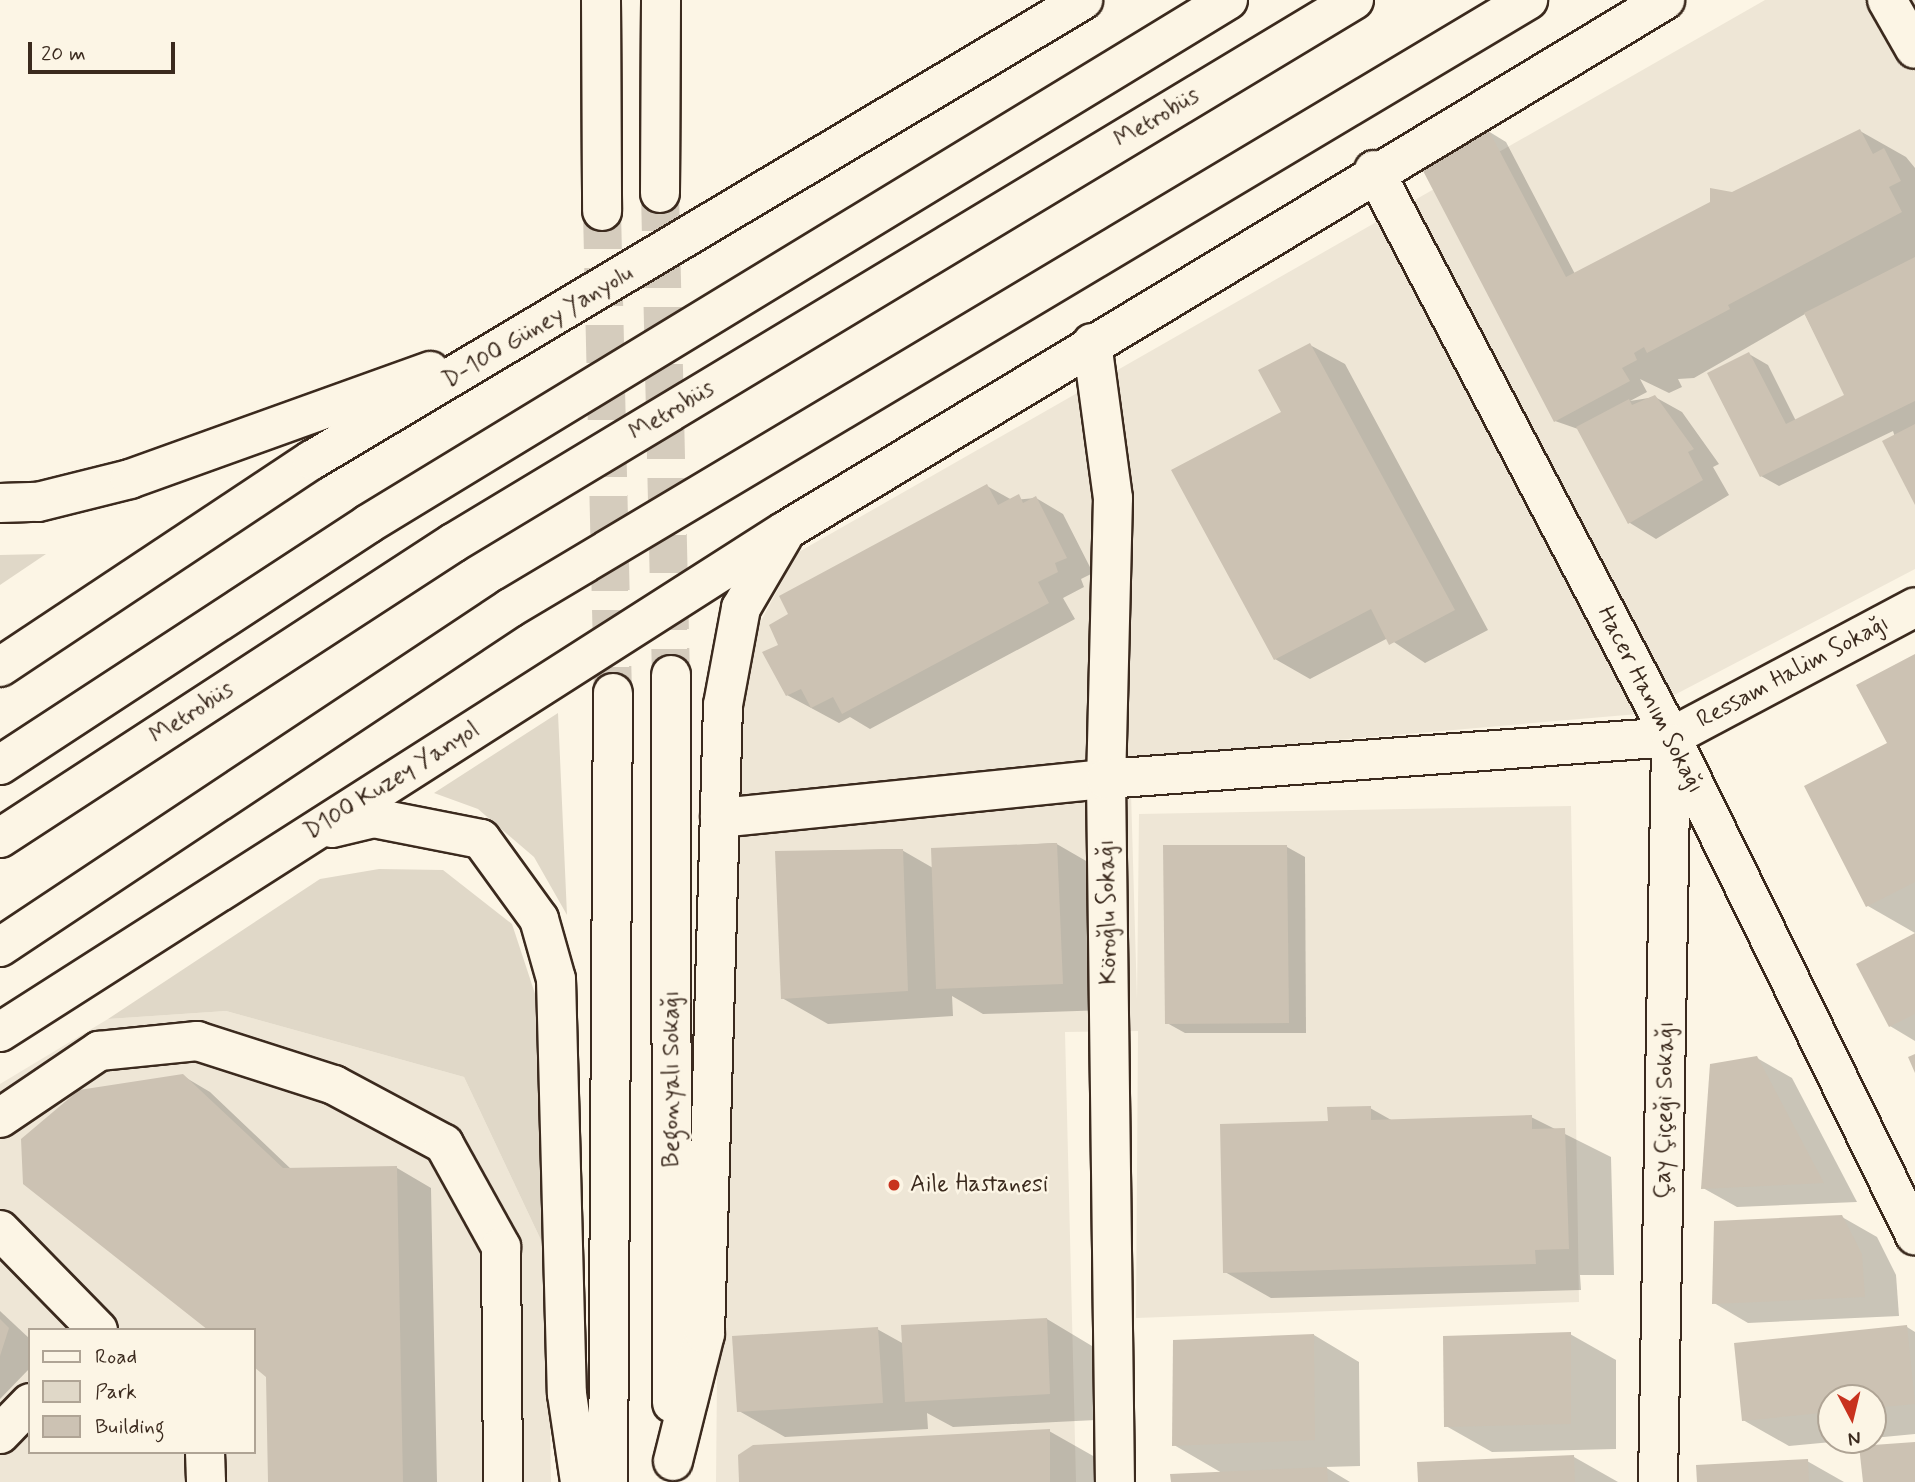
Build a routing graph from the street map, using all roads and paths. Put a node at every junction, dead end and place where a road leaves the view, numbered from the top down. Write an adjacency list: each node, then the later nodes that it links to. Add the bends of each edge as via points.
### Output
1 (601, 0): 12 (main road)
2 (661, 0): 11 (main road)
3 (1083, 0): 13 (main road, D-100 Güney Yanyolu)
4 (1228, 0): 22 (main road, via 368,524)
5 (1354, 0): 26 (main road, Metrobüs, via 453,543)
6 (1528, 0): 27 (main road, via 510,608)
7 (1665, 0): 10 (main road, D100 Kuzey Yanyol)
8 (1887, 0): 9 (main road)
9 (1915, 50)
10 (1374, 170): 14 (main road, D100 Kuzey Yanyol); 21 (main road, Hacer Hanım Sokağı)
11 (660, 193)
12 (602, 211)
13 (521, 339): 15 (main road, via 130,478 38,502); 18 (main road, D-100 Güney Yanyolu, via 312,460)
14 (1092, 343): 16 (main road, D100 Kuzey Yanyol); 23 (main road, Köroğlu Sokağı, via 1112,498)
15 (0, 503)
16 (785, 531): 24 (main road, via 741,608 723,705); 25 (main road, D100 Kuzey Yanyol)
17 (1915, 607): 21 (main road, Ressam Halim Sokağı)
18 (0, 667)
19 (671, 675): 36 (main road, Begonyalı Sokağı)
20 (613, 693): 40 (main road)
21 (1671, 737): 23 (main road); 31 (main road, Hacer Hanım Sokağı); 42 (main road, Çay Çiçeği Sokağı)
22 (0, 765)
23 (1106, 779): 24 (main road); 41 (main road, Köroğlu Sokağı)
24 (720, 818): 36 (main road, via 705,1334)
25 (310, 834): 28 (main road, D100 Kuzey Yanyol); 39 (main road, via 374,818 481,839 539,919 556,979 567,1394)
26 (0, 838)
27 (0, 947)
28 (0, 1032)
29 (0, 1118): 38 (main road, via 99,1051 197,1041 334,1085 444,1144 502,1247)
30 (0, 1230): 32 (main road)
31 (1915, 1235)
32 (96, 1328)
33 (28, 1405): 34 (main road)
34 (0, 1434)
35 (205, 1454): 37 (main road)
36 (673, 1472)
37 (206, 1482)
38 (503, 1482)
39 (580, 1482)
40 (608, 1482)
41 (1115, 1482)
42 (1658, 1482)

